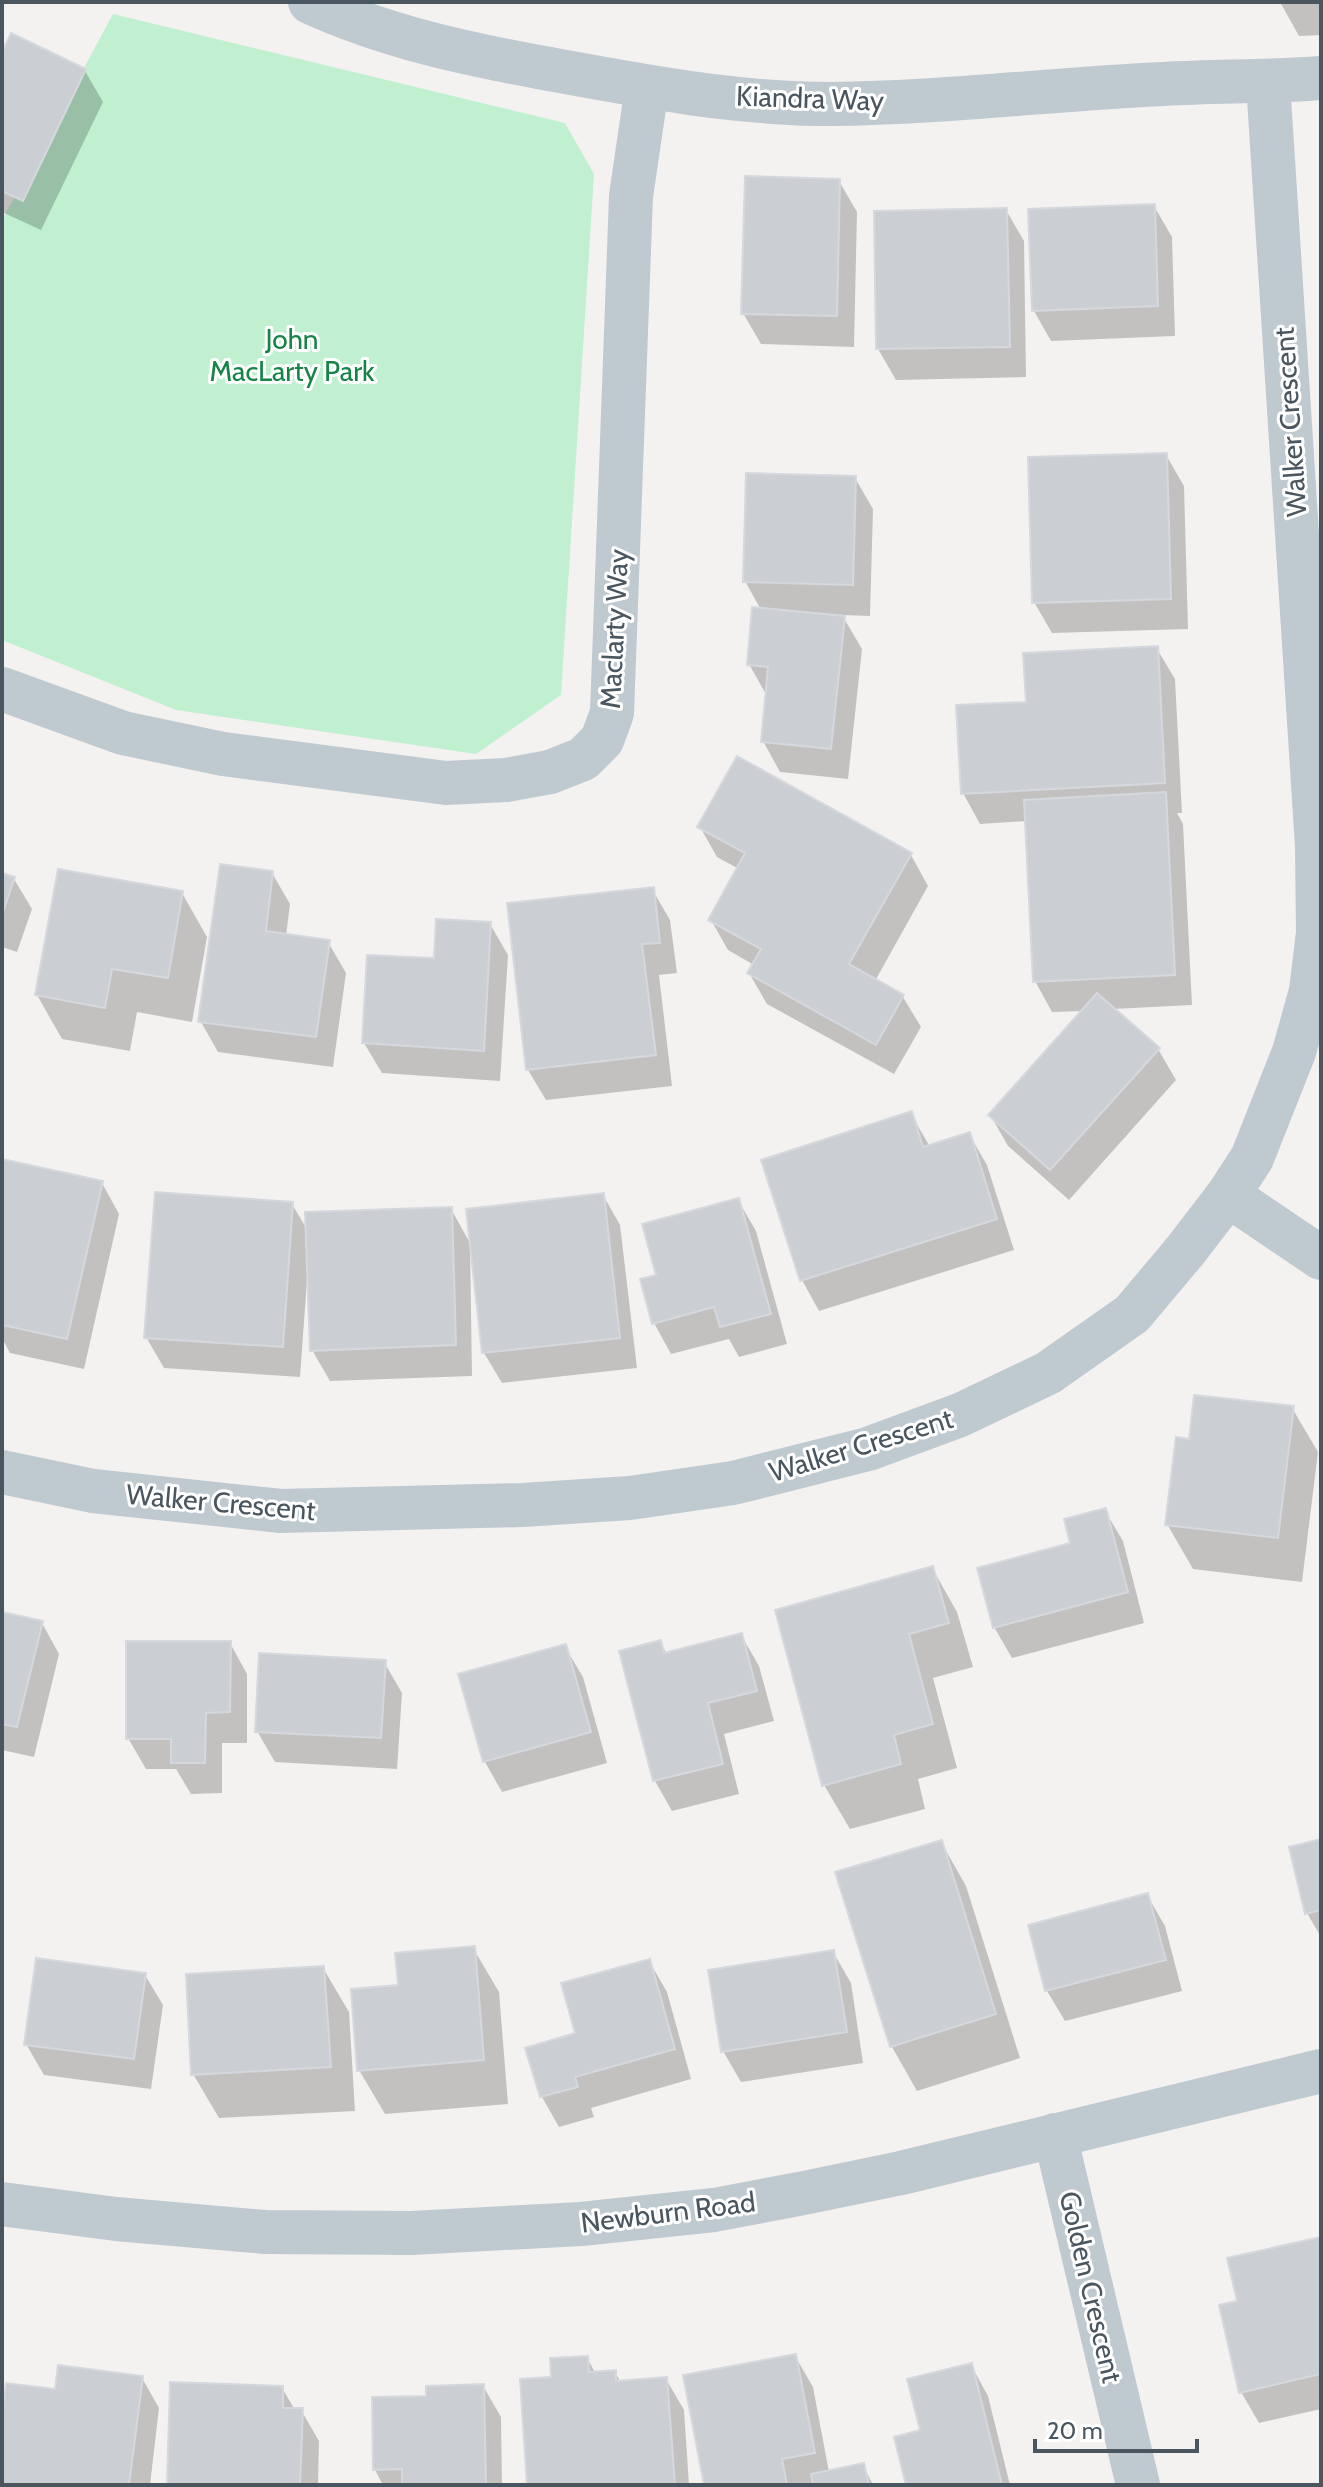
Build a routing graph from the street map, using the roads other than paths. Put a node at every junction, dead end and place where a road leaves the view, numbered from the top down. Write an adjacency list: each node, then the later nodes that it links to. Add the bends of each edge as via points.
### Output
1 (310, 2): 4 (street, Kiandra Way, via 422,42)
2 (1321, 78): 3 (street, Kiandra Way)
3 (1268, 82): 4 (street, Kiandra Way, via 829,104); 6 (street, Walker Crescent, via 1317,846 1318,933 1311,991 1294,1052 1252,1158)
4 (647, 87): 5 (street, Maclarty Way, via 631,196 612,713 602,740 583,759 506,780 446,783 223,754 123,733)
5 (2, 689)
6 (1228, 1195): 7 (street); 8 (street, Walker Crescent, via 1132,1314 1048,1373 960,1415 868,1449 733,1483 630,1498 523,1505 281,1511 93,1491)
7 (1321, 1258)
8 (2, 1472)
9 (1321, 2071): 10 (street, Newburn Road)
10 (1055, 2135): 11 (street, Newburn Road, via 901,2173 714,2210 581,2224 411,2233 265,2232); 12 (street, Golden Crescent)
11 (2, 2204)
12 (1138, 2485)

